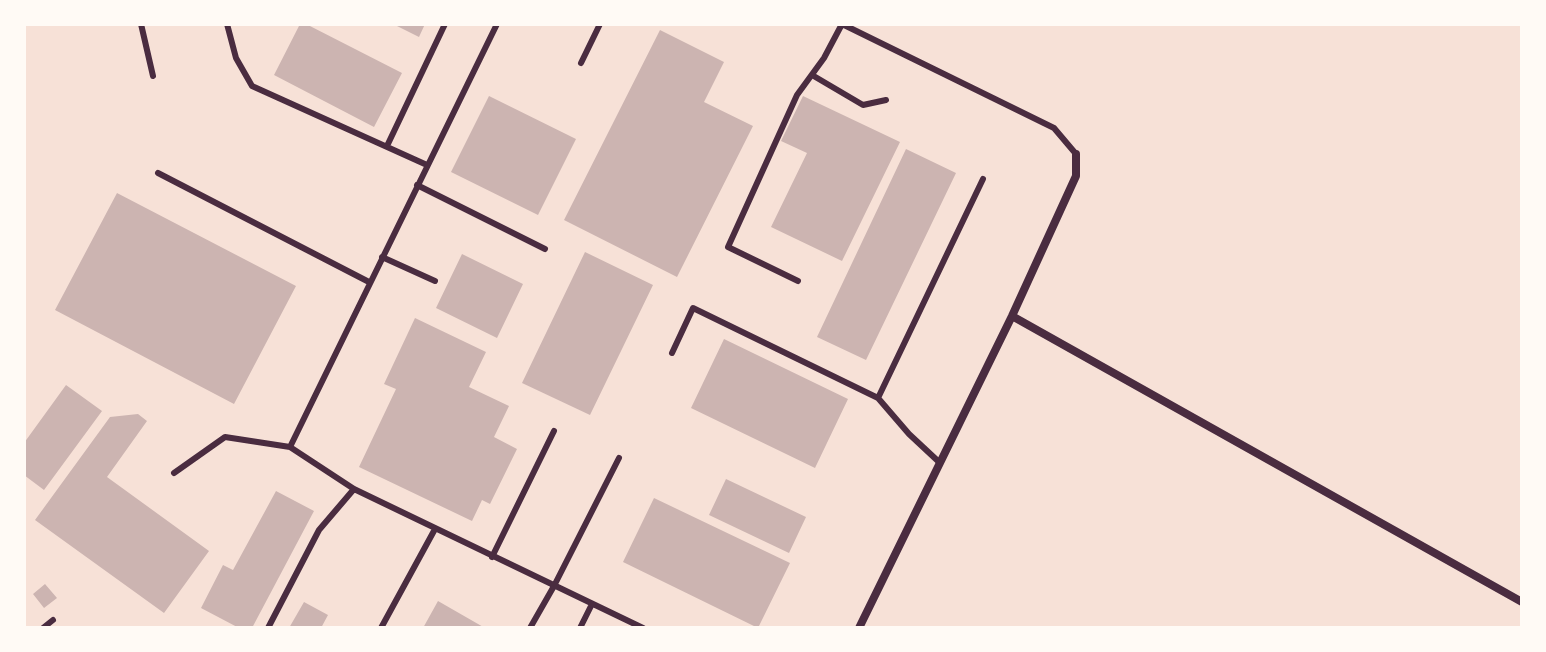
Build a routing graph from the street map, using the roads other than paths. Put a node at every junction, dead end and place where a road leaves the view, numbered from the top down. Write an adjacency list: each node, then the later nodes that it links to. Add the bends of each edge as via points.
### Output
1 (141, 24): 9 (lane)
2 (227, 24): 11 (lane, via 236,58 252,86)
3 (445, 24): 11 (lane)
4 (497, 24): 13 (lane)
5 (600, 24): 7 (lane)
6 (842, 24): 8 (lane); 12 (lane, via 1054,128)
7 (581, 63)
8 (812, 75): 10 (lane, via 863,105); 20 (lane, via 797,95 728,247)
9 (153, 76)
10 (886, 100)
11 (387, 146): 13 (lane)
12 (1076, 154): 22 (street, via 1076,176)
13 (427, 165): 16 (lane)
14 (158, 173): 21 (lane)
15 (983, 179): 24 (lane)
16 (417, 185): 17 (lane); 18 (lane)
17 (545, 249)
18 (382, 257): 19 (lane); 21 (lane)
19 (435, 281)
20 (798, 281)
21 (369, 282): 26 (lane)
22 (1012, 316): 28 (street); 34 (street)
23 (672, 353): 24 (lane, via 693,308)
24 (878, 398): 28 (lane)
25 (554, 431): 32 (lane)
26 (290, 447): 29 (lane, via 225,437); 30 (lane)
27 (619, 458): 33 (lane)
28 (939, 462): 43 (street)
29 (174, 473)
30 (354, 489): 31 (lane); 38 (lane, via 319,530)
31 (435, 529): 32 (lane); 39 (lane)
32 (492, 557): 33 (lane)
33 (554, 586): 35 (lane); 40 (lane)
34 (1522, 602)
35 (592, 604): 41 (lane); 42 (lane)
36 (53, 620): 37 (lane)
37 (43, 628)
38 (268, 628)
39 (381, 628)
40 (530, 628)
41 (580, 628)
42 (643, 628)
43 (859, 628)

